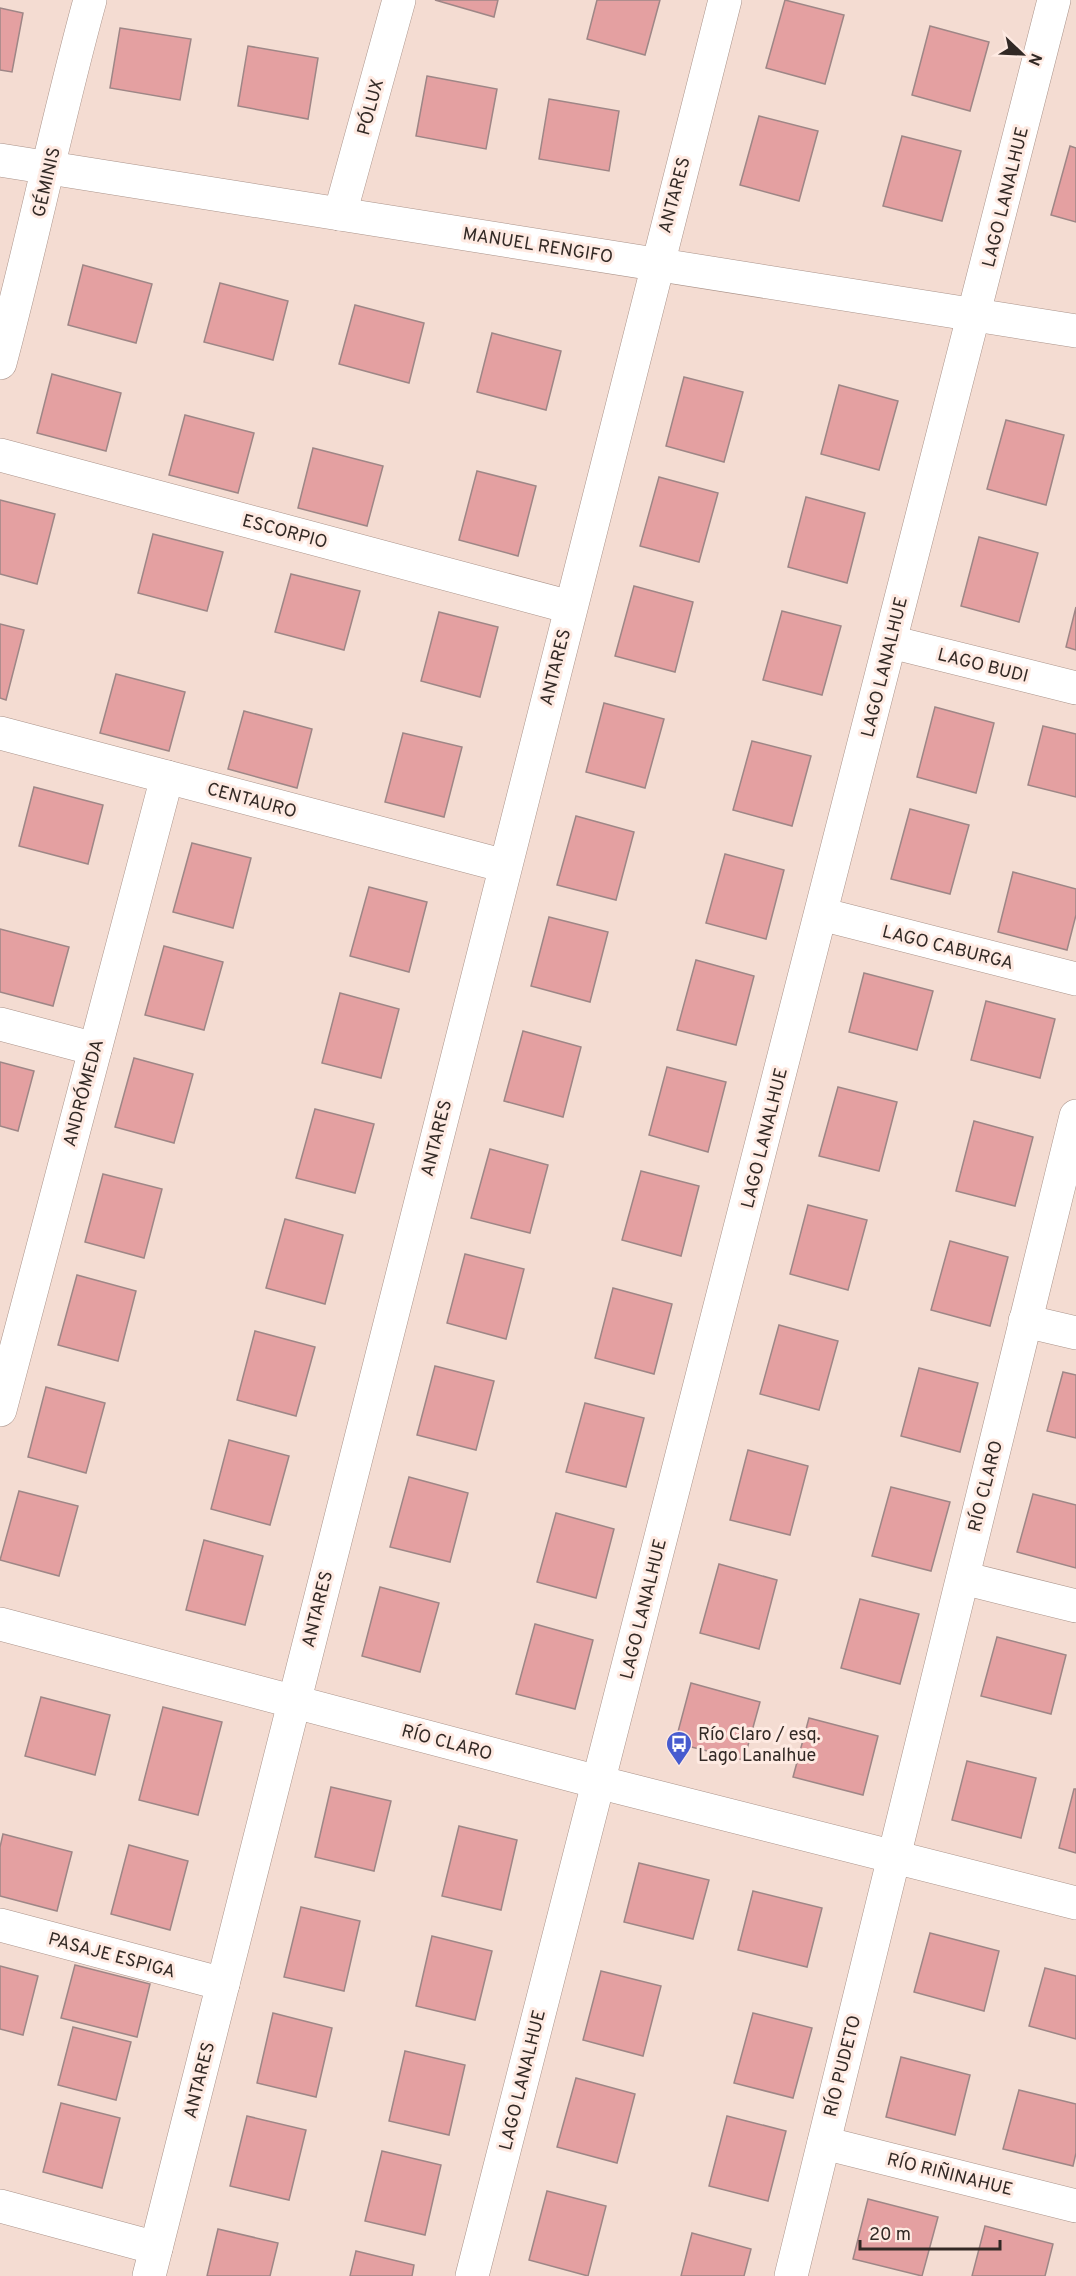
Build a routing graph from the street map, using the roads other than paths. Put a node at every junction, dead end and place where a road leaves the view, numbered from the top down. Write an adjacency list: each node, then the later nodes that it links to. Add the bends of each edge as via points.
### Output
1 (90, 0): 6 (street, GÉMINIS)
2 (399, 0): 7 (street, PÓLUX)
3 (725, 0): 8 (street, ANTARES)
4 (1054, 0): 9 (street, LAGO LANALHUE)
5 (0, 160): 6 (street, MANUEL RENGIFO)
6 (49, 167): 7 (street, MANUEL RENGIFO); 11 (street, GÉMINIS)
7 (340, 214): 8 (street, MANUEL RENGIFO)
8 (657, 264): 9 (street, MANUEL RENGIFO); 13 (street, ANTARES)
9 (975, 314): 10 (street, MANUEL RENGIFO); 14 (street, LAGO LANALHUE)
10 (1076, 331)
11 (0, 363)
12 (0, 455): 13 (street, ESCORPIO)
13 (570, 607): 18 (street, ANTARES)
14 (891, 642): 15 (street, LAGO BUDI); 19 (street, LAGO LANALHUE)
15 (1076, 688)
16 (0, 733): 17 (street, CENTAURO)
17 (167, 777): 18 (street, CENTAURO); 22 (street, ANDRÓMEDA)
18 (505, 866): 31 (street, ANTARES)
19 (821, 914): 20 (street, LAGO CABURGA); 32 (street, LAGO LANALHUE)
20 (1076, 979)
21 (0, 1024): 22 (street)
22 (95, 1049): 24 (street, ANDRÓMEDA)
23 (1076, 1116): 25 (street, RÍO CLARO)
24 (13, 1310): 27 (street, ANDRÓMEDA)
25 (1025, 1321): 26 (street); 28 (street, RÍO CLARO)
26 (1076, 1333)
27 (0, 1410)
28 (963, 1578): 29 (street); 33 (street, RÍO CLARO)
29 (1076, 1606)
30 (0, 1624): 31 (street, RÍO CLARO)
31 (294, 1701): 32 (street, RÍO CLARO); 36 (street, ANTARES)
32 (598, 1782): 33 (street, RÍO CLARO); 41 (street, LAGO LANALHUE)
33 (894, 1857): 34 (street, RÍO CLARO); 37 (street, RÍO PUDETO)
34 (1076, 1903)
35 (0, 1925): 36 (street, PASAJE ESPIGA)
36 (223, 1984): 40 (street, ANTARES)
37 (824, 2143): 39 (street, RÍO RIÑINAHUE); 42 (street, RÍO PUDETO)
38 (0, 2206): 40 (street)
39 (1076, 2206)
40 (153, 2262)
41 (472, 2276)
42 (791, 2276)

